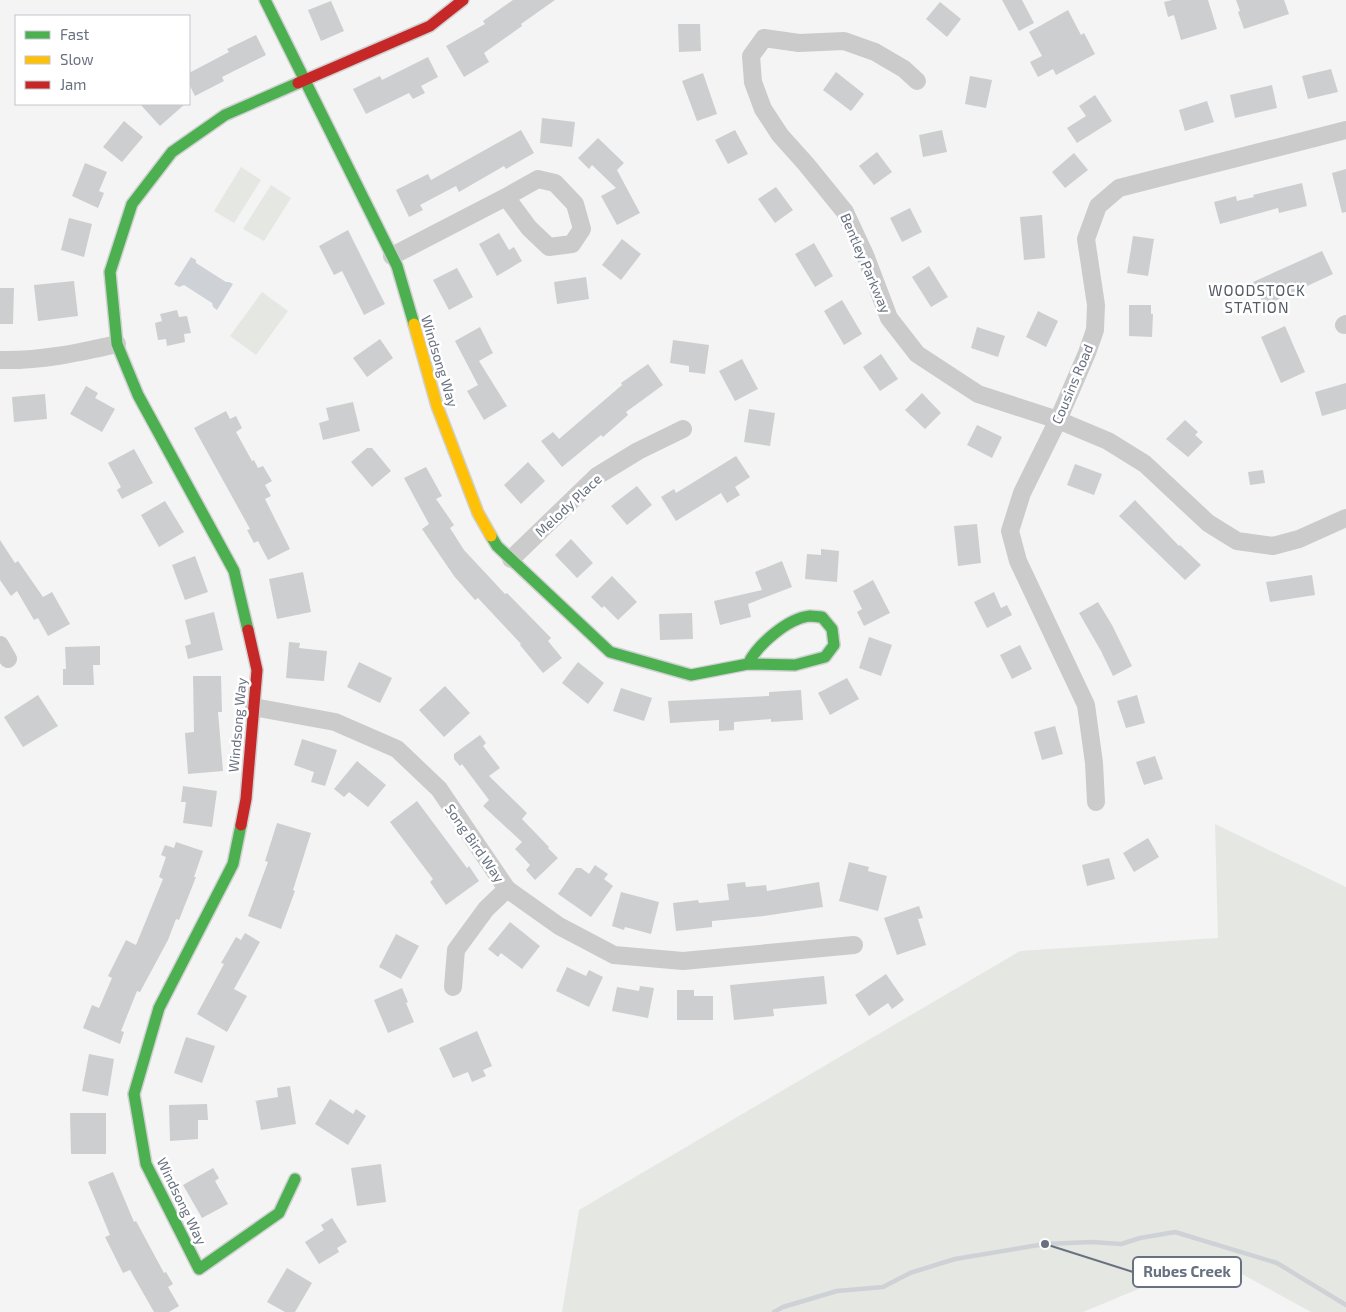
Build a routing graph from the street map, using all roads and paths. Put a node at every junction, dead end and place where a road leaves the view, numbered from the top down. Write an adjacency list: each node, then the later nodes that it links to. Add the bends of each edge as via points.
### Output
1 (265, 0): 3 (street, Windsong Way)
2 (463, 0): 3 (street, Windsong Way, via 430,26)
3 (304, 80): 7 (street, Windsong Way); 8 (street, Windsong Way, via 225,115 172,152 132,204 110,272)
4 (918, 81): 10 (street, Bentley Parkway, via 904,68 875,52 844,41 799,43 764,38 751,56 753,82 763,108 780,135 845,212 889,318 917,354 978,394)
5 (1346, 130): 10 (street, Cousins Road, via 1119,188 1098,206 1086,239 1094,281 1095,330)
6 (506, 197): 7 (street)
7 (392, 256): 13 (street, Windsong Way, via 436,406 474,504 497,546)
8 (117, 344): 9 (street, via 59,356); 15 (street, Windsong Way, via 138,396 234,571 257,670)
9 (0, 360)
10 (1058, 420): 12 (street, Bentley Parkway, via 1108,441 1145,464 1208,523 1237,541 1273,546 1299,540); 16 (street, Cousins Road, via 1022,492 1010,531 1018,561 1086,706)
11 (683, 429): 13 (street, Melody Place, via 597,476)
12 (1346, 518)
13 (511, 559): 14 (street, Windsong Way, via 610,652 691,675)
14 (748, 664): 14 (street, Windsong Way, via 795,665 825,657 834,645 832,629 822,617 800,618 764,643 753,653)
15 (254, 707): 17 (street, Song Bird Way, via 335,722 397,748 439,789); 20 (street, Windsong Way, via 246,799 233,864 159,1008 134,1094 146,1164 199,1269 279,1213)
16 (1096, 802)
17 (508, 889): 18 (street, Song Bird Way, via 559,926 614,955 683,961); 19 (street, via 486,909 456,950)
18 (854, 946)
19 (453, 987)
20 (295, 1179)

